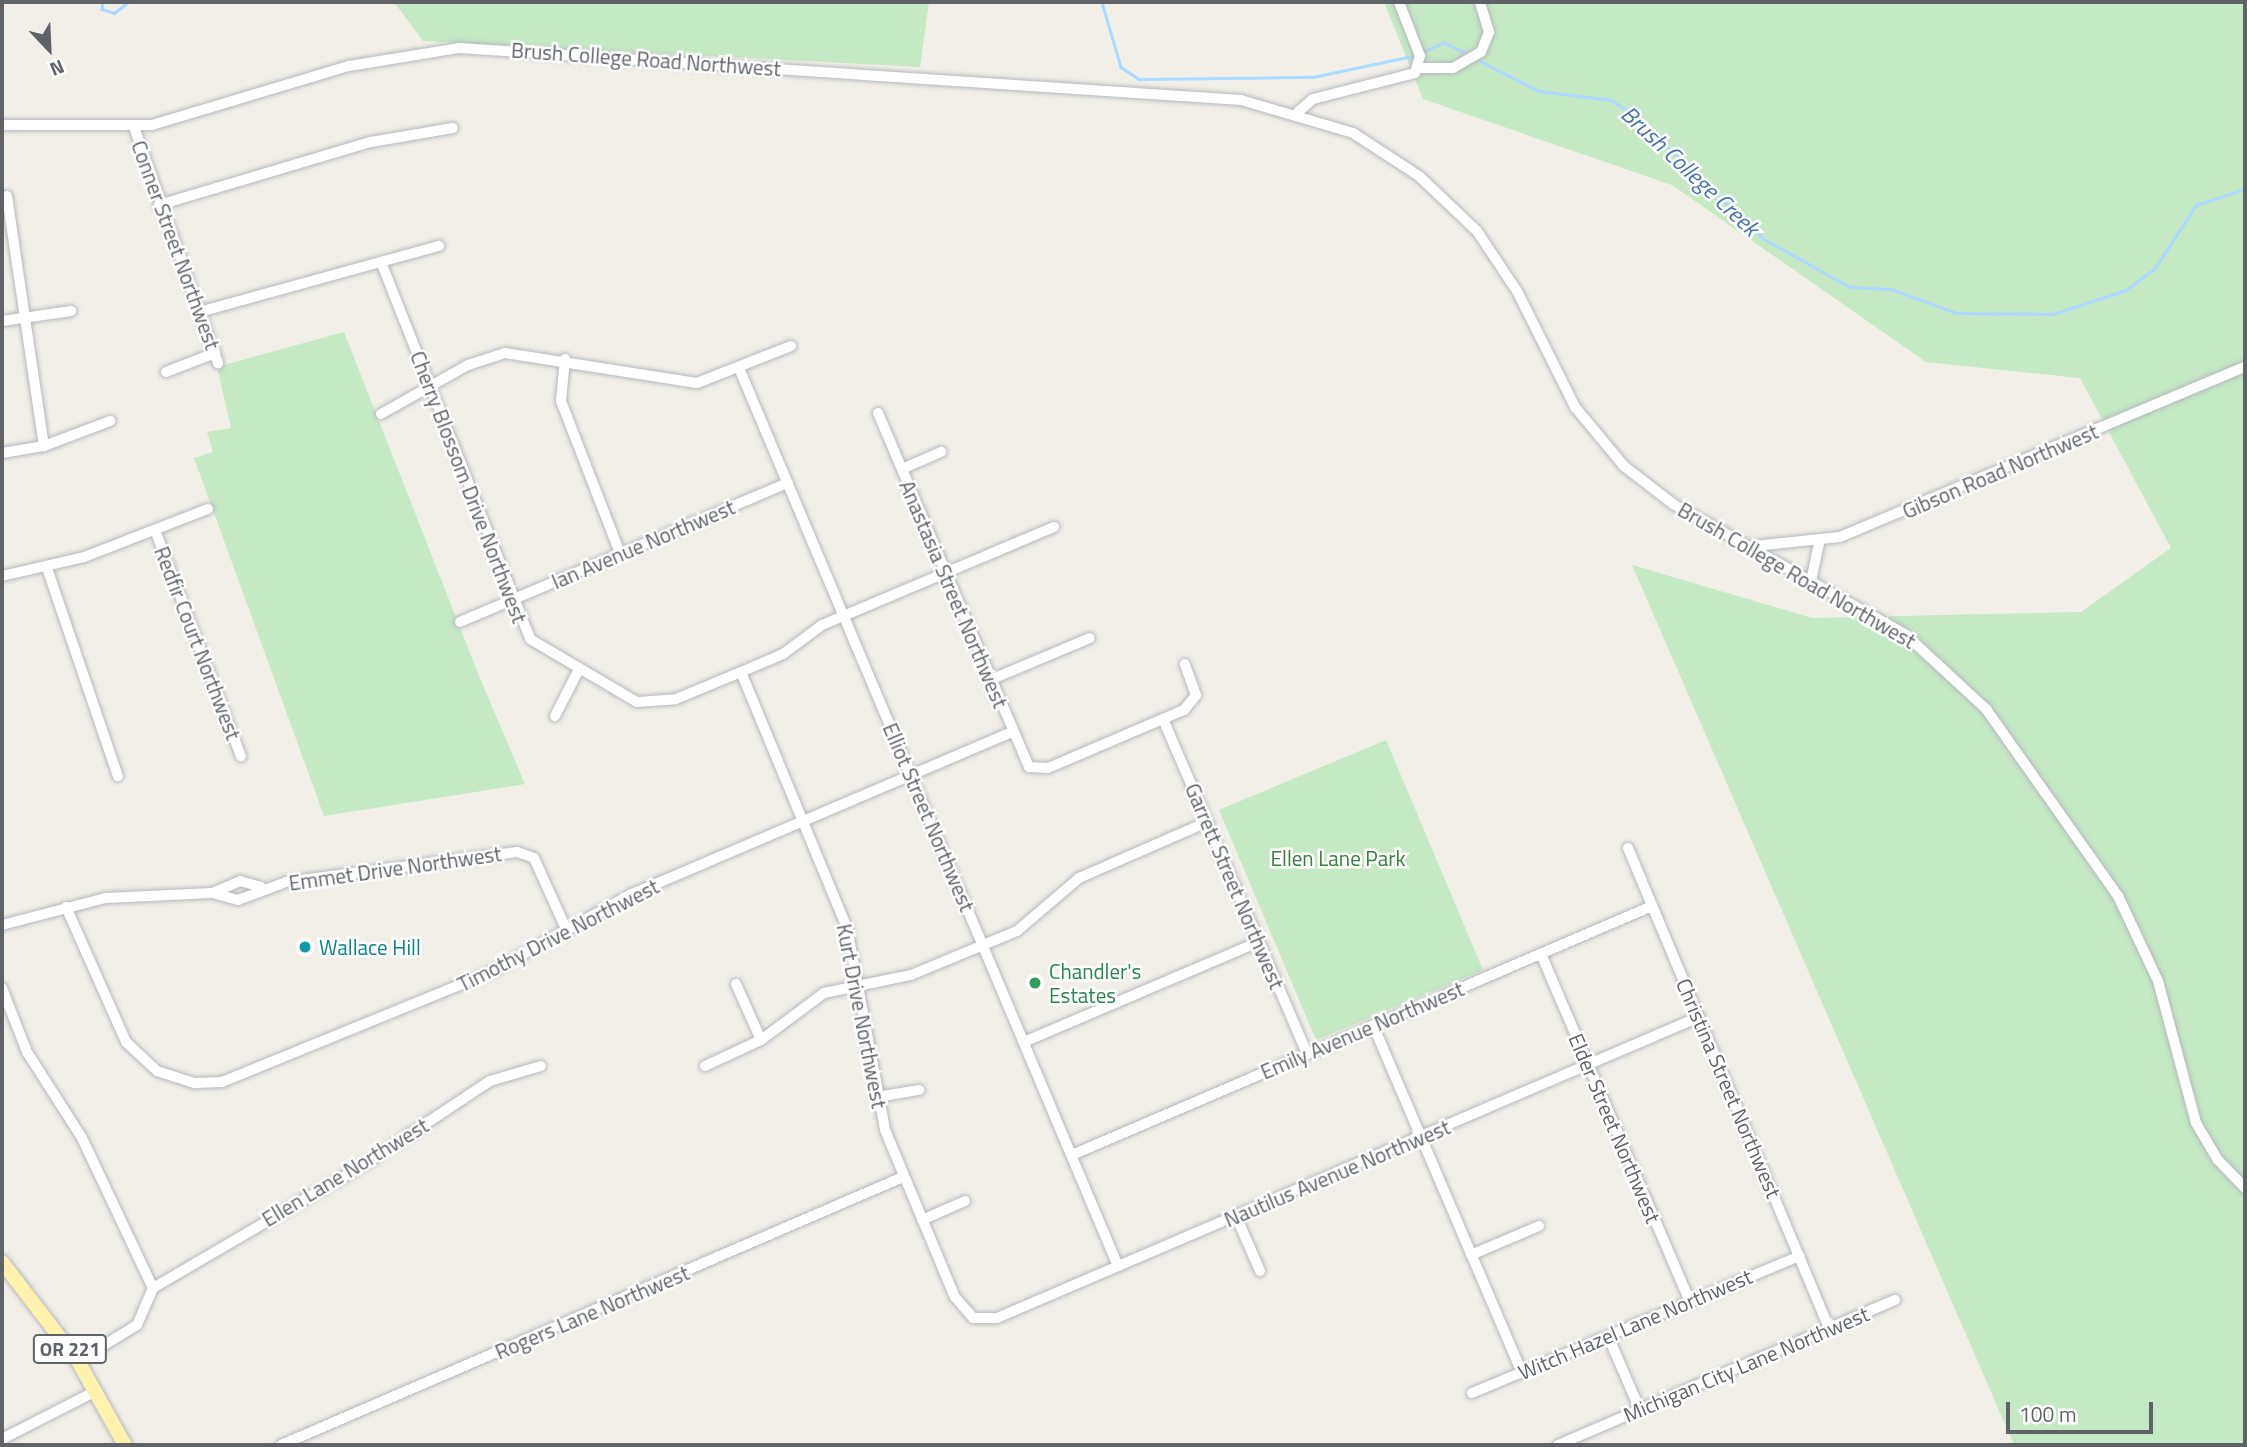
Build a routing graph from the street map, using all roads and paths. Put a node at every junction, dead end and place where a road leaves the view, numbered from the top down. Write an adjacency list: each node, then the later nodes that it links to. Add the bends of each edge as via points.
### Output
1 (1399, 2): 3 (street, via 1419,51)
2 (1480, 2): 3 (street, via 1489,32 1481,52 1453,68)
3 (1419, 68): 4 (street, via 1396,81 1313,99)
4 (1298, 112): 6 (street, Brush College Road Northwest, via 1225,98 459,48 349,66 192,116); 34 (street, Brush College Road Northwest, via 1393,156 1458,210 1501,264 1555,373 1597,436 1646,485)
5 (2, 125): 6 (street, Brush College Road Northwest)
6 (134, 127): 9 (street, Conner Street Northwest)
7 (453, 128): 9 (street, via 371,142)
8 (7, 196): 14 (street)
9 (159, 205): 13 (street, Conner Street Northwest)
10 (439, 246): 11 (street)
11 (381, 262): 13 (street); 21 (street, Cherry Blossom Drive Northwest)
12 (71, 311): 14 (street)
13 (199, 312): 20 (street, Conner Street Northwest, via 217,358)
14 (25, 317): 15 (street); 25 (street)
15 (2, 321)
16 (791, 346): 19 (street)
17 (565, 359): 19 (street, via 697,383); 21 (street, via 526,352 488,356); 35 (street, via 561,401)
18 (2245, 367): 33 (street, Gibson Road Northwest)
19 (739, 368): 29 (street, Elliot Street Northwest)
20 (166, 372)
21 (430, 388): 23 (street); 40 (street, Cherry Blossom Drive Northwest)
22 (878, 413): 28 (street, Anastasia Street Northwest)
23 (381, 414)
24 (110, 421): 25 (street)
25 (44, 446): 27 (street)
26 (941, 452): 28 (street)
27 (2, 453)
28 (902, 469): 37 (street, Anastasia Street Northwest)
29 (788, 483): 35 (street, Ian Avenue Northwest); 41 (street, Elliot Street Northwest)
30 (208, 509): 32 (street)
31 (1054, 527): 37 (street, Cherry Blossom Drive Northwest)
32 (155, 530): 36 (street); 51 (street, Redfir Court Northwest)
33 (1819, 542): 34 (street, Gibson Road Northwest); 39 (street)
34 (1748, 545): 39 (street, Brush College Road Northwest)
35 (620, 553): 40 (street, Ian Avenue Northwest)
36 (47, 568): 38 (street); 53 (street)
37 (946, 573): 41 (street, Cherry Blossom Drive Northwest); 47 (street, Anastasia Street Northwest)
38 (2, 576)
39 (1811, 580): 82 (street, Brush College Road Northwest, via 1906,635 1962,682 2099,867 2158,981 2196,1123 2218,1160)
40 (513, 599): 42 (street, Ian Avenue Northwest); 45 (street, Cherry Blossom Drive Northwest, via 530,639)
41 (845, 616): 46 (street, Cherry Blossom Drive Northwest); 52 (street, Elliot Street Northwest)
42 (460, 622)
43 (1090, 638): 47 (street)
44 (1185, 664): 49 (street, via 1195,701)
45 (578, 671): 46 (street, Cherry Blossom Drive Northwest, via 626,698 656,703); 48 (street)
46 (741, 672): 54 (street, Kurt Drive Northwest)
47 (990, 680): 50 (street, Anastasia Street Northwest)
48 (555, 716)
49 (1163, 719): 50 (street, Anastasia Street Northwest, via 1034,770); 55 (street, Garrett Street Northwest)
50 (1012, 732): 52 (street, Timothy Drive Northwest)
51 (241, 756)
52 (912, 775): 54 (street, Timothy Drive Northwest); 64 (street, Elliot Street Northwest)
53 (118, 776)
54 (804, 821): 62 (street, Timothy Drive Northwest); 68 (street, Kurt Drive Northwest, via 847,928)
55 (1208, 822): 63 (street, Garrett Street Northwest); 64 (street, via 1079,878 1030,923)
56 (1628, 848): 59 (street, Christina Street Northwest)
57 (261, 887): 58 (street, Emmet Drive Northwest, via 240,881); 58 (street, Emmet Drive Northwest, via 238,900); 62 (street, Emmet Drive Northwest, via 528,853)
58 (212, 893): 60 (street, Emmet Drive Northwest, via 134,895)
59 (1652, 906): 65 (street, Emily Avenue Northwest); 69 (street, Christina Street Northwest)
60 (66, 907): 61 (street, Emmet Drive Northwest); 62 (street, Timothy Drive Northwest, via 126,1042 157,1071 195,1083 222,1082 356,1031 523,957)
61 (2, 925)
62 (566, 929)
63 (1259, 942): 72 (street); 73 (street, Garrett Street Northwest)
64 (983, 945): 68 (street, via 911,975); 72 (street, Elliot Street Northwest)
65 (1541, 954): 70 (street, Emily Avenue Northwest); 74 (street, Elder Street Northwest)
66 (736, 984): 71 (street)
67 (2, 988): 92 (street, via 27,1052 93,1159)
68 (857, 988): 71 (street, via 803,1003); 78 (street, Kurt Drive Northwest)
69 (1699, 1017): 74 (street, Nautilus Avenue Northwest); 88 (street, Christina Street Northwest)
70 (1373, 1026): 73 (street, Emily Avenue Northwest); 79 (street)
71 (761, 1040): 76 (street)
72 (1024, 1042): 80 (street, Elliot Street Northwest)
73 (1307, 1054): 80 (street, Emily Avenue Northwest)
74 (1588, 1065): 79 (street, Nautilus Avenue Northwest); 94 (street, Elder Street Northwest)
75 (541, 1066): 92 (street, Ellen Lane Northwest, via 490,1081 362,1166)
76 (705, 1066)
77 (919, 1090): 78 (street)
78 (877, 1097): 81 (street, Kurt Drive Northwest)
79 (1421, 1137): 84 (street, Nautilus Avenue Northwest); 87 (street)
80 (1072, 1155): 90 (street, Elliot Street Northwest)
81 (904, 1177): 85 (street, Kurt Drive Northwest); 105 (street, Rogers Lane Northwest)
82 (2245, 1188)
83 (965, 1201): 85 (street)
84 (1236, 1216): 90 (street, Nautilus Avenue Northwest); 91 (street)
85 (922, 1220): 95 (street, Kurt Drive Northwest, via 955,1297)
86 (1539, 1226): 87 (street)
87 (1471, 1255): 99 (street)
88 (1799, 1256): 94 (street, Witch Hazel Lane Northwest); 96 (street, Christina Street Northwest)
89 (2, 1262): 98 (main road, OR 221)
90 (1118, 1266): 95 (street, Nautilus Avenue Northwest, via 997,1318)
91 (1260, 1271)
92 (153, 1288): 98 (street, via 137,1325)
93 (1895, 1300): 96 (street, Michigan City Lane Northwest)
94 (1690, 1301): 97 (street, Witch Hazel Lane Northwest)
95 (973, 1318)
96 (1829, 1328): 102 (street, Michigan City Lane Northwest)
97 (1608, 1336): 99 (street, Witch Hazel Lane Northwest); 102 (street)
98 (78, 1361): 100 (main road, OR 221)
99 (1522, 1372): 101 (street, Witch Hazel Lane Northwest)
100 (96, 1391): 103 (street); 104 (main road, OR 221)
101 (1472, 1393)
102 (1640, 1410): 106 (street, Michigan City Lane Northwest)
103 (2, 1439)
104 (125, 1445)
105 (281, 1445)
106 (1558, 1445)

